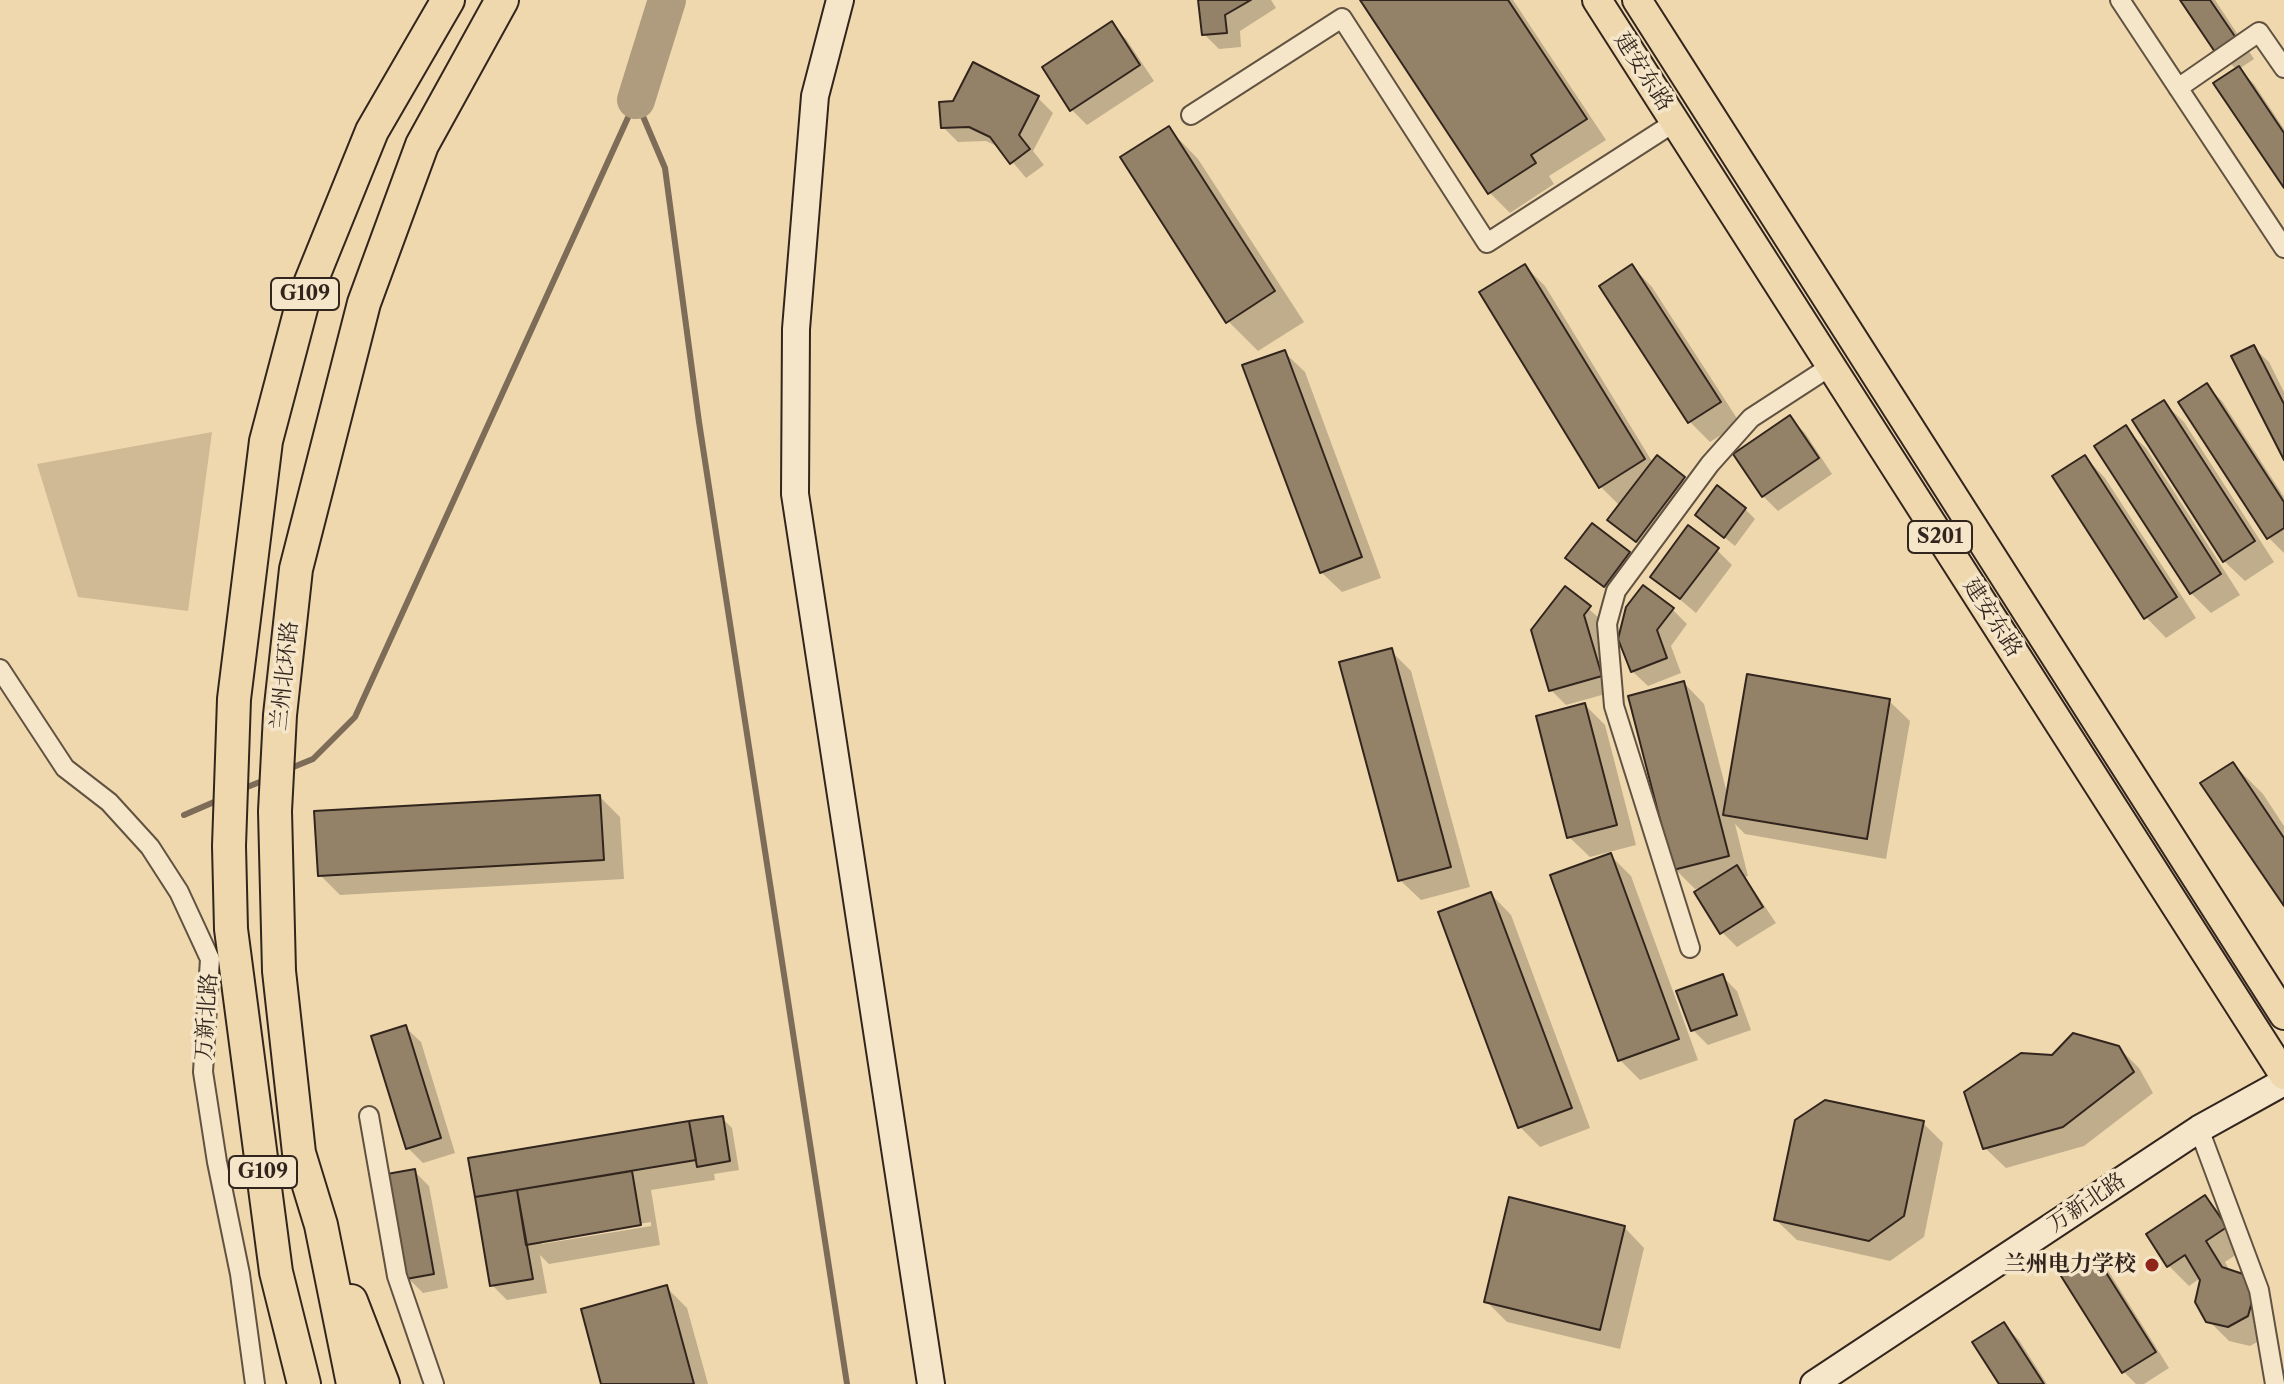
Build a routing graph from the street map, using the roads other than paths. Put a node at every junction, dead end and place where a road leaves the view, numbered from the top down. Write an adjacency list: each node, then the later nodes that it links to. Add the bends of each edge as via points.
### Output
1 (448, 0): 21 (highway, 兰州北环路 / G109, via 372,131 303,301 266,441 234,699 229,861 235,958)
2 (502, 0): 20 (highway, 兰州北环路 / G109, via 422,145 364,303 296,569 275,811 279,971 299,1153)
3 (840, 0): 28 (main road, via 814,112 796,329 795,494)
4 (1597, 0): 10 (main road, 建安东路 / S201)
5 (1637, 0): 15 (main road, 建安东路 / S201)
6 (2120, 0): 8 (street)
7 (2284, 68): 8 (street, via 2259,32)
8 (2178, 88): 11 (street)
9 (1191, 115): 10 (street, via 1342,18 1487,243)
10 (1675, 122): 12 (main road, 建安东路 / S201)
11 (2284, 248)
12 (1831, 366): 14 (street, via 1751,418 1710,464 1616,591 1607,624 1614,706); 16 (main road, 建安东路 / S201)
13 (0, 669): 22 (street, 万新北路, via 65,768 109,802 150,847 179,892 210,959 203,1072)
14 (1690, 948)
15 (2284, 1015)
16 (2284, 1075)
17 (2284, 1082): 19 (main road, 万新北路)
18 (369, 1116): 27 (street, via 397,1276)
19 (2199, 1129): 29 (main road, 万新北路); 30 (street, via 2259,1290)
20 (321, 1225): 25 (highway, 兰州北环路 / G109); 26 (highway)
21 (276, 1272): 23 (highway); 24 (highway, 兰州北环路 / G109)
22 (255, 1384)
23 (286, 1384)
24 (304, 1384)
25 (353, 1384)
26 (383, 1384)
27 (434, 1384)
28 (931, 1384)
29 (1814, 1384)
30 (2275, 1384)

